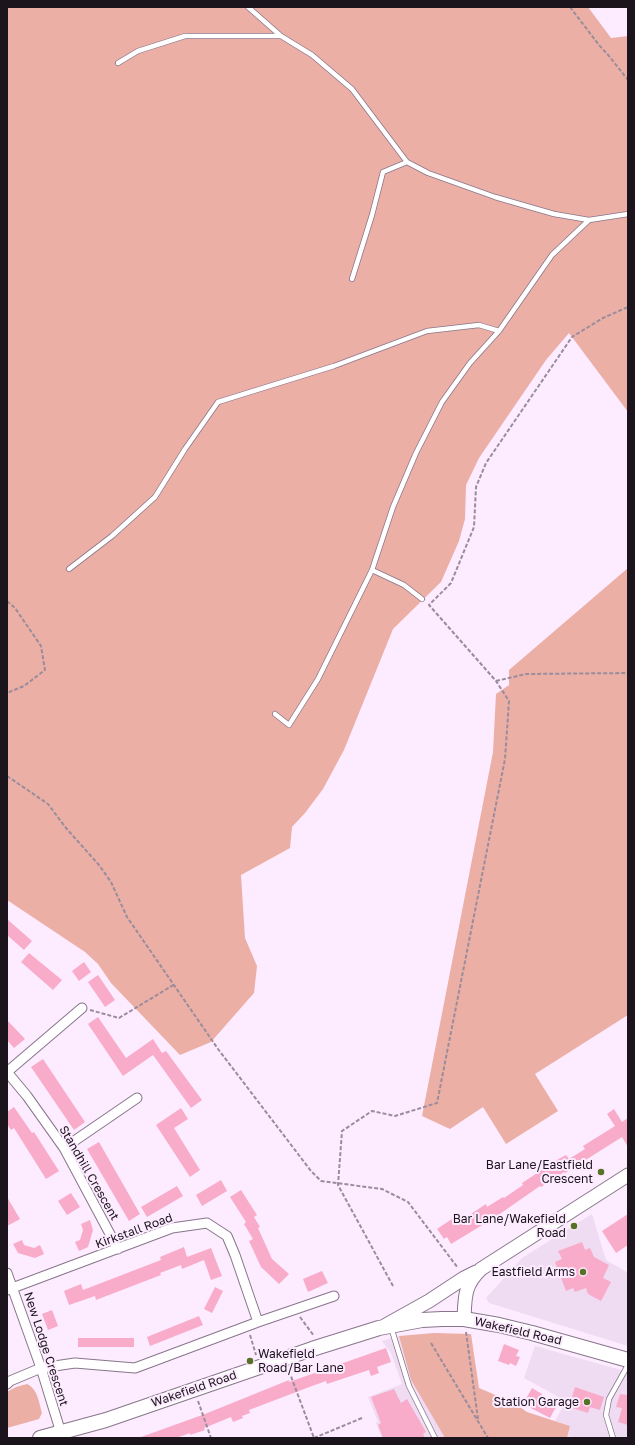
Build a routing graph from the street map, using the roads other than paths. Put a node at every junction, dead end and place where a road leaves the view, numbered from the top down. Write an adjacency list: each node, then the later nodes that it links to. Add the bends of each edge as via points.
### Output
1 (248, 7): 2 (lane)
2 (281, 36): 3 (lane, via 185,36 138,51); 4 (lane, via 312,55 352,89)
3 (118, 63)
4 (407, 162): 6 (lane, via 428,173 495,197 554,214); 7 (lane, via 383,172)
5 (628, 214): 6 (lane)
6 (589, 220): 8 (lane, via 552,255)
7 (352, 279)
8 (499, 331): 9 (lane, via 479,325 427,331 334,366 218,402 155,497 112,536); 10 (lane, via 470,363 442,402 393,508)
9 (69, 569)
10 (372, 570): 11 (lane, via 404,585); 12 (lane, via 318,679 289,725)
11 (422, 599)
12 (276, 714)
13 (82, 1008): 14 (street)
14 (7, 1072): 16 (street, Standhill Crescent)
15 (137, 1098): 16 (street)
16 (64, 1148): 18 (street, Standhill Crescent)
17 (628, 1175): 19 (main road)
18 (118, 1249): 21 (street, Kirkstall Road); 24 (street, Kirkstall Road, via 172,1228 207,1223 227,1236)
19 (481, 1269): 23 (main road, via 468,1284); 25 (main road)
20 (7, 1274): 21 (street, New Lodge Crescent)
21 (10, 1289): 28 (street, New Lodge Crescent)
22 (334, 1296): 24 (street)
23 (464, 1319): 25 (main road, Wakefield Road, via 422,1320); 26 (main road, Wakefield Road, via 532,1333)
24 (258, 1322): 28 (street, via 135,1368 76,1362)
25 (385, 1327): 30 (main road, Wakefield Road); 32 (lane, via 409,1386)
26 (628, 1360)
27 (628, 1365): 33 (lane, via 609,1399 606,1415)
28 (41, 1368): 29 (street); 30 (street, New Lodge Crescent)
29 (7, 1384)
30 (61, 1433): 31 (main road, Wakefield Road)
31 (40, 1438)
32 (435, 1438)
33 (613, 1438)

